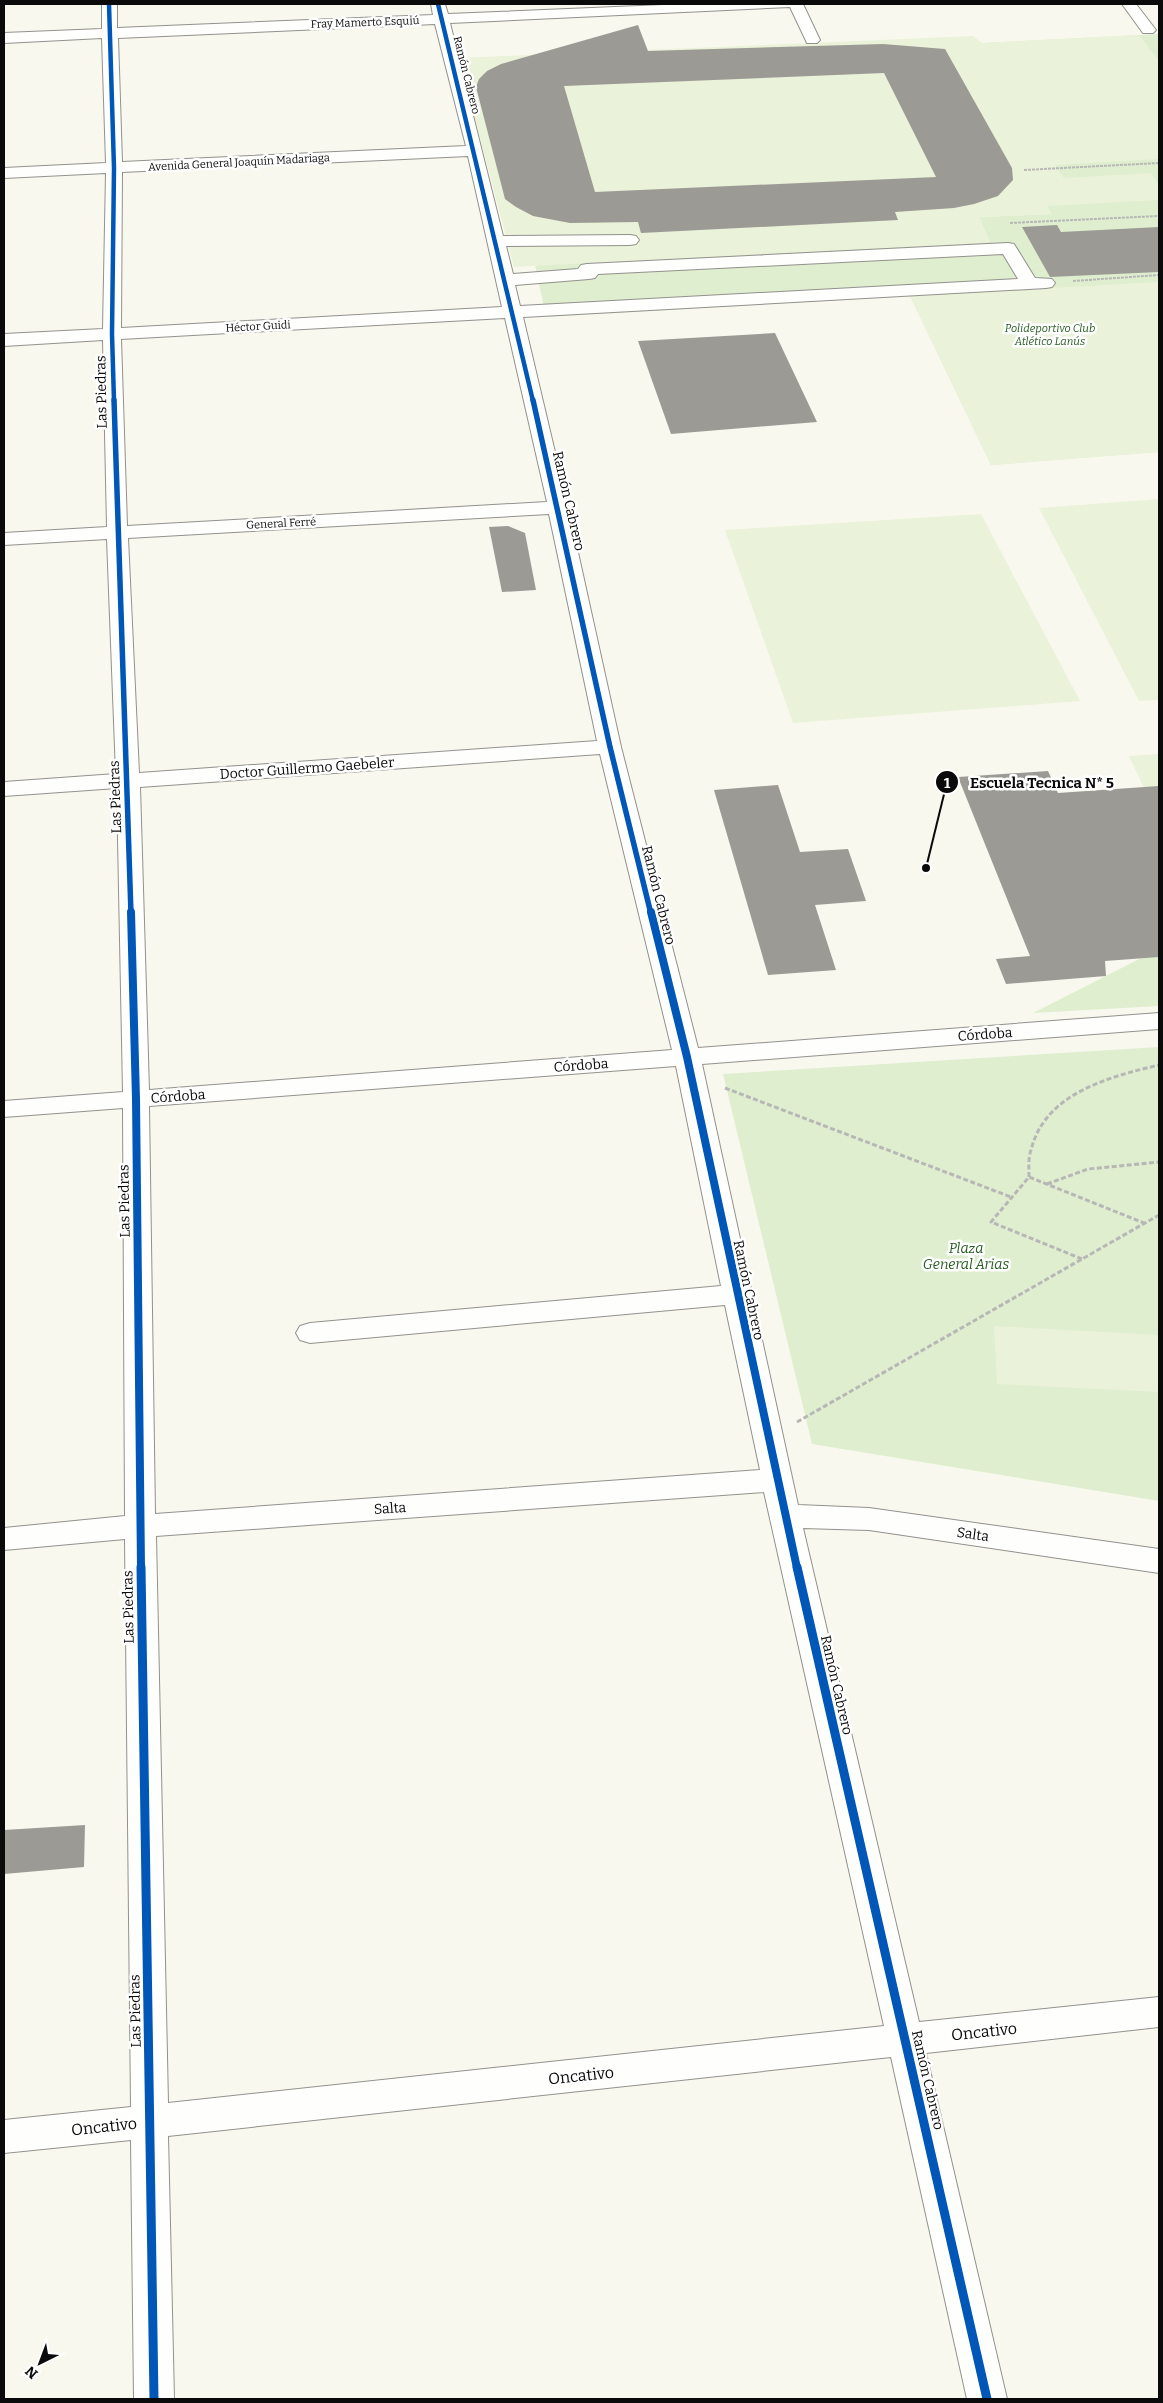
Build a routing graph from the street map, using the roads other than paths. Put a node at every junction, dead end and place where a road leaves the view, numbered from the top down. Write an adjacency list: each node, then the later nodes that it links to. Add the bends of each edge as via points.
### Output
1 (109, 4): 7 (street, Las Piedras)
2 (785, 4): 5 (street, Fray Mamerto Esquiú)
3 (796, 4): 9 (street)
4 (1129, 4): 6 (street)
5 (440, 11): 7 (street, Fray Mamerto Esquiú); 10 (street, Ramón Cabrero)
6 (1148, 30)
7 (110, 33): 8 (street, Fray Mamerto Esquiú); 11 (street, Las Piedras)
8 (4, 38)
9 (812, 40)
10 (475, 151): 11 (street, Avenida General Joaquín Madariaga); 14 (street, Ramón Cabrero)
11 (114, 168): 12 (street, Avenida General Joaquín Madariaga); 20 (street, Las Piedras)
12 (4, 173)
13 (630, 240): 14 (street)
14 (495, 241): 17 (street, Ramón Cabrero)
15 (589, 274): 16 (street, via 587,269); 17 (street); 18 (street)
16 (796, 277): 16 (street, via 1008,248 1038,283); 18 (street, Héctor Guidi)
17 (504, 280): 19 (street, Ramón Cabrero)
18 (599, 304): 19 (street, Héctor Guidi)
19 (511, 309): 20 (street, Héctor Guidi); 22 (street, Ramón Cabrero)
20 (112, 334): 21 (street, Héctor Guidi); 23 (street, Las Piedras)
21 (4, 340)
22 (558, 506): 23 (street, General Ferré); 25 (street, Ramón Cabrero)
23 (117, 532): 24 (street, General Ferré); 26 (street, Las Piedras)
24 (4, 539)
25 (610, 747): 26 (street, Doctor Guillermo Gaebeler); 29 (street, Ramón Cabrero)
26 (128, 781): 27 (street, Doctor Guillermo Gaebeler); 30 (street, Las Piedras)
27 (4, 789)
28 (1159, 1021): 29 (street, Córdoba)
29 (689, 1066): 30 (street, Córdoba); 32 (street, Ramón Cabrero)
30 (136, 1099): 31 (street, Córdoba); 36 (street, Las Piedras)
31 (4, 1109)
32 (738, 1294): 33 (street); 34 (street, Ramón Cabrero)
33 (310, 1333)
34 (777, 1480): 35 (street, Ramón Cabrero); 36 (street, Salta)
35 (786, 1516): 38 (street, Salta, via 869,1519); 40 (street, Ramón Cabrero)
36 (140, 1526): 37 (street, Salta); 41 (street, Las Piedras)
37 (4, 1539)
38 (1159, 1561)
39 (1159, 2012): 40 (street, Oncativo)
40 (906, 2040): 41 (street, Oncativo); 44 (street, Ramón Cabrero)
41 (149, 2121): 42 (street, Oncativo); 43 (street, Las Piedras)
42 (4, 2137)
43 (154, 2399)
44 (987, 2399)

